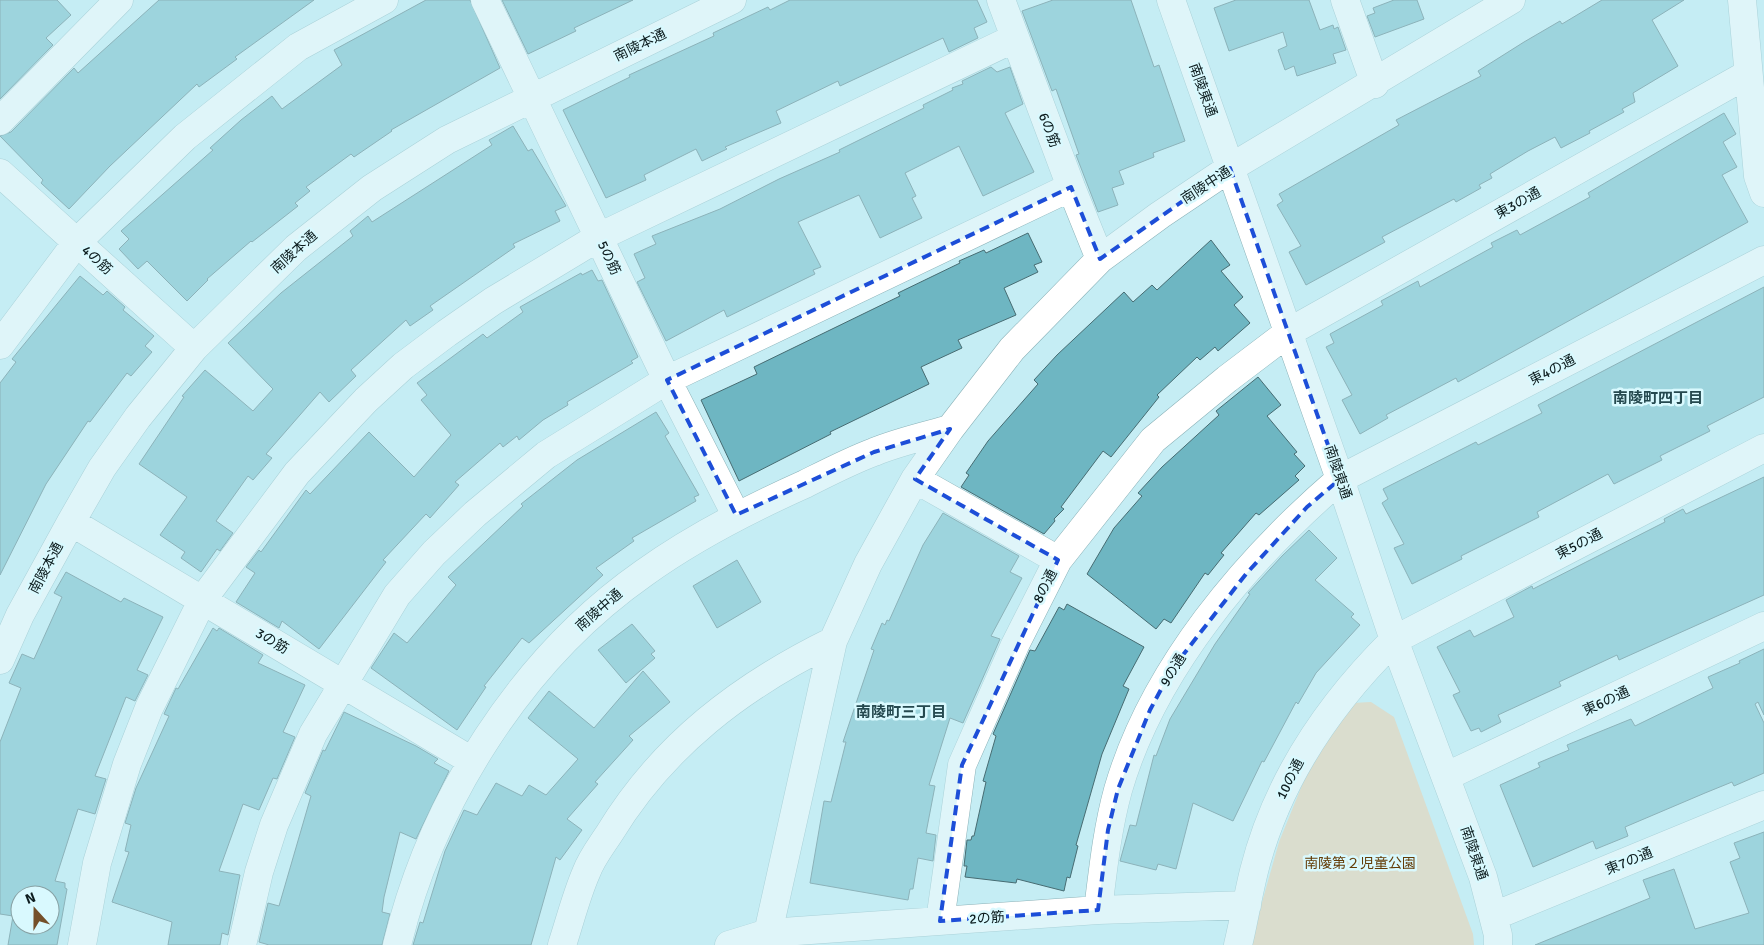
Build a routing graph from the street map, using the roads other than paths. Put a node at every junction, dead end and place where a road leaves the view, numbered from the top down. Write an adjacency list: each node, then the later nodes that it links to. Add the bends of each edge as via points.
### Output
1 (119, 0): 14 (street)
2 (384, 0): 20 (street, via 298,46 185,137)
3 (485, 0): 13 (street, 5の筋)
4 (732, 0): 13 (street, 南陵本通)
5 (1001, 0): 10 (street, 6の筋)
6 (1171, 0): 15 (street, 南陵東通)
7 (1344, 0): 12 (street)
8 (1742, 0): 11 (street)
9 (1507, 1): 12 (street, 南陵中通)
10 (1015, 38): 17 (street, 6の筋); 19 (street)
11 (1748, 74): 18 (street, via 1758,176); 23 (street, 東3の通)
12 (1374, 84): 15 (street, 南陵中通)
13 (532, 97): 19 (street, 5の筋); 25 (street, 南陵本通, via 447,140 372,188 296,248)
14 (0, 121)
15 (1230, 168): 21 (street, 南陵中通); 23 (street, 南陵東通)
16 (0, 173): 20 (street, 4の筋)
17 (1071, 187): 21 (street, 6の筋); 26 (street)
18 (1764, 193)
19 (599, 237): 26 (street, 5の筋); 34 (street, via 492,301 403,366 297,473)
20 (77, 242): 24 (street); 25 (street, 4の筋)
21 (1100, 259): 27 (street, 南陵中通, via 1012,349)
22 (1764, 260): 30 (street, 東4の通)
23 (1289, 332): 30 (street, 南陵東通); 33 (street, 8の通, via 1153,440)
24 (0, 345)
25 (194, 348): 32 (street, 南陵本通, via 138,417 102,468)
26 (667, 380): 31 (street, 5の筋); 39 (street, via 546,455 475,514 397,595)
27 (950, 429): 29 (street, 南陵中通); 31 (street, 南陵中通, via 874,452)
28 (1764, 448): 36 (street, 東5の通)
29 (915, 478): 33 (street); 37 (street, 南陵中通, via 868,564)
30 (1340, 479): 36 (street, 南陵東通); 44 (street, 9の通, via 1307,507 1246,574 1199,630 1172,669 1150,710 1118,789 1108,830)
31 (736, 516): 40 (street, 南陵中通, via 644,572 582,624 522,691)
32 (71, 522): 34 (street, 3の筋); 38 (street, 南陵本通, via 20,615)
33 (1058, 560): 46 (street, 8の通, via 1015,645 962,765)
34 (203, 599): 39 (street, 3の筋); 48 (street, via 149,708 127,764 97,863)
35 (1764, 626): 41 (street, 東6の通)
36 (1394, 640): 41 (street, 南陵東通); 43 (street, 10の通, via 1337,701 1292,771 1265,837)
37 (833, 641): 47 (street, 南陵中通); 51 (street, via 788,664 723,706 669,753 625,807 586,871)
38 (0, 660)
39 (344, 685): 40 (street, 3の筋); 49 (street, via 313,734 292,779 259,872)
40 (472, 761): 50 (street, 南陵中通, via 421,864)
41 (1447, 776): 45 (street, 南陵東通)
42 (1764, 805): 45 (street, 東7の通)
43 (1247, 905): 44 (street, 2の筋); 53 (street, 10の通)
44 (1098, 910): 46 (street, 2の筋)
45 (1494, 916): 54 (street, 南陵東通)
46 (940, 921): 47 (street, 2の筋)
47 (768, 939): 52 (street, 2の筋)
48 (82, 945)
49 (242, 945)
50 (397, 945)
51 (562, 945)
52 (729, 945)
53 (1238, 945)
54 (1498, 945)

